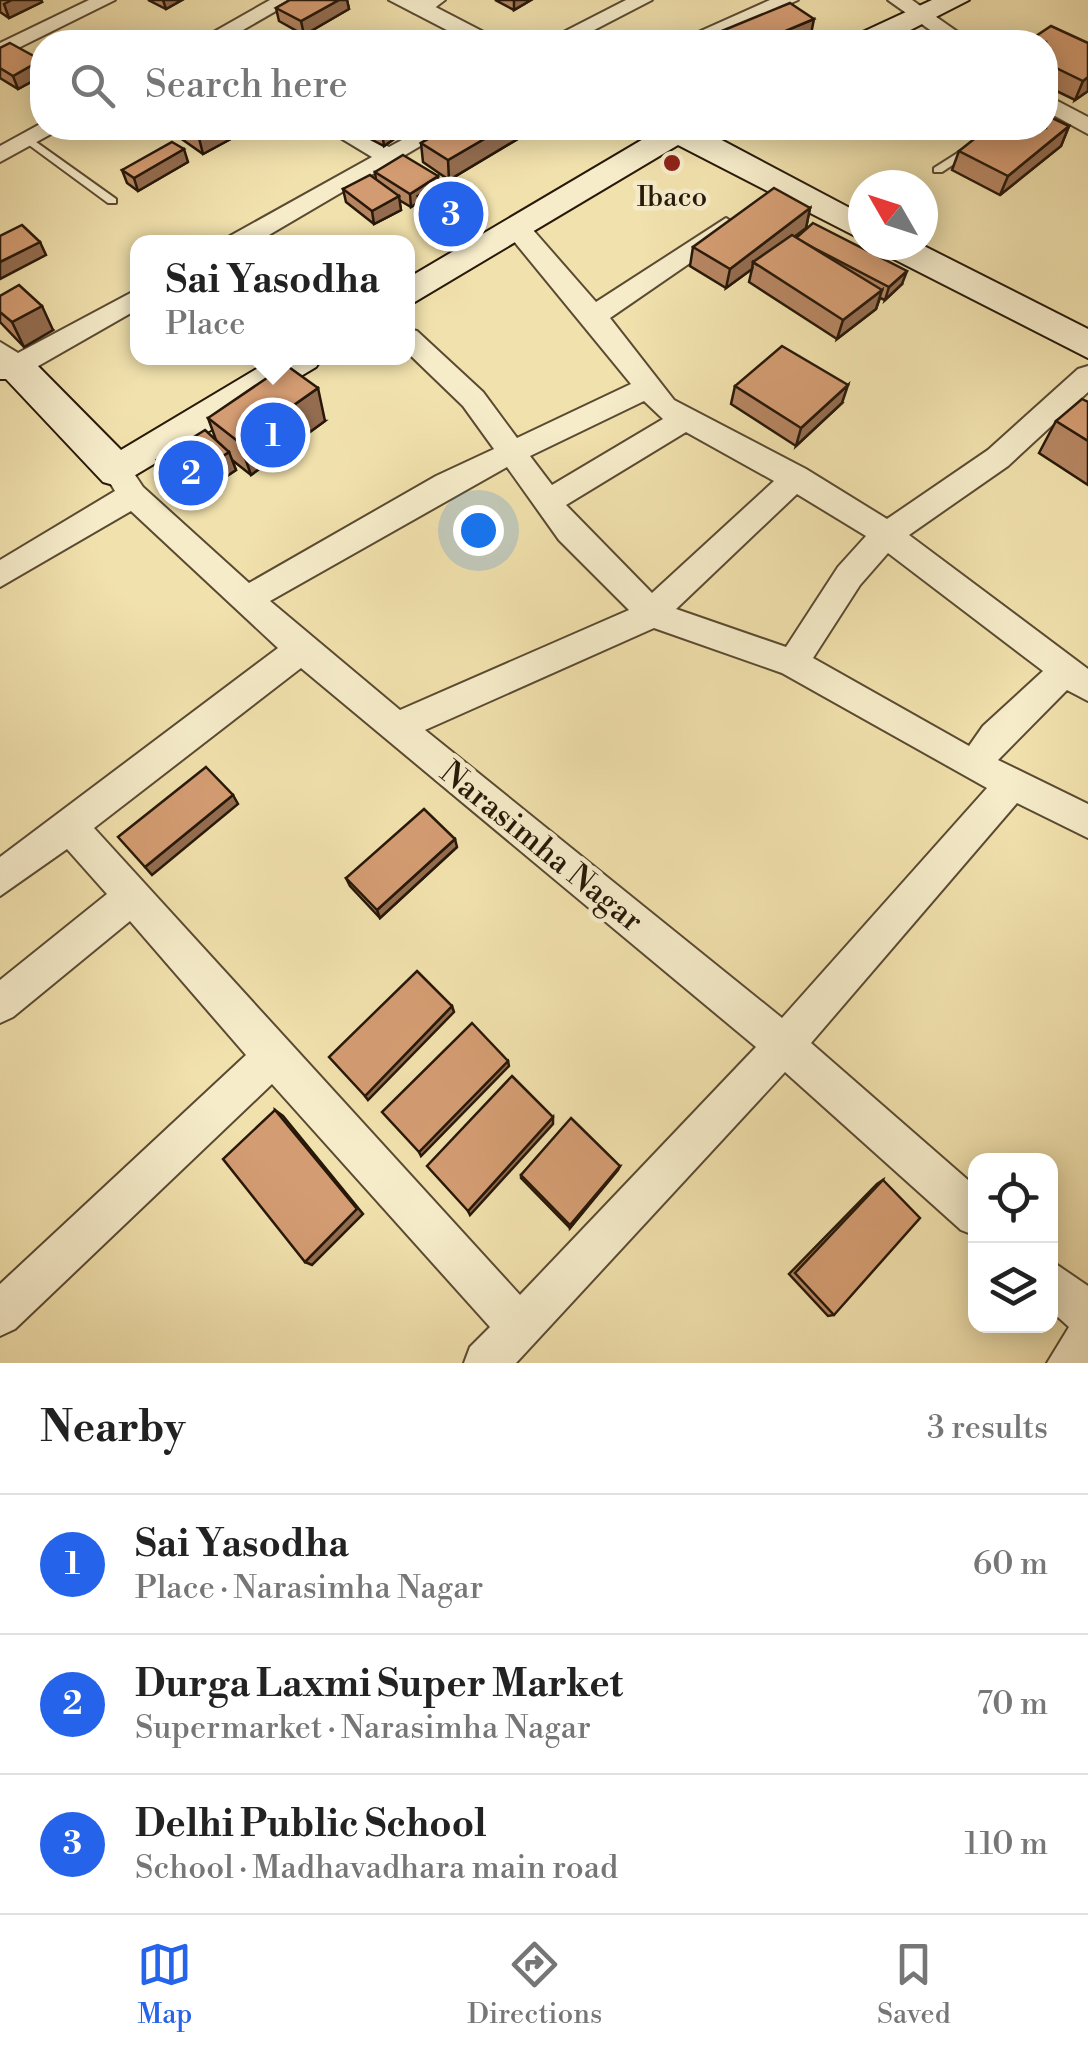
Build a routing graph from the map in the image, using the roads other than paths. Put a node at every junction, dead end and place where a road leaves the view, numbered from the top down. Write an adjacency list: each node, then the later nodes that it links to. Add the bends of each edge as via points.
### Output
1 (105, 0): 8 (street)
2 (286, 0): 9 (street)
3 (642, 0): 11 (street)
4 (788, 0): 12 (street)
5 (956, 0): 7 (main road)
6 (419, 3): 10 (street)
7 (910, 8): 13 (main road); 14 (street)
8 (43, 30)
9 (230, 30)
10 (468, 30)
11 (580, 30)
12 (716, 30)
13 (880, 30)
14 (943, 30)
15 (30, 36): 16 (street)
16 (0, 51)
17 (1058, 109): 18 (street)
18 (1088, 127)
19 (28, 140): 25 (street); 29 (lane)
20 (357, 140): 26 (street)
21 (419, 140): 26 (street)
22 (658, 140): 31 (main road)
23 (690, 140): 28 (main road)
24 (984, 140): 27 (lane)
25 (0, 155)
26 (389, 157): 32 (street)
27 (938, 170)
28 (763, 197): 30 (main road); 36 (street)
29 (112, 201)
30 (848, 224)
31 (516, 228): 34 (main road); 36 (street)
32 (251, 235)
33 (921, 260): 38 (main road)
34 (415, 290)
35 (130, 302): 39 (street)
36 (594, 316): 41 (street)
37 (415, 344): 43 (street, via 473,398)
38 (1088, 352): 47 (street, via 998,458)
39 (5, 361): 45 (main road)
40 (293, 365): 45 (main road)
41 (646, 388): 42 (street); 43 (street)
42 (683, 420): 44 (street); 46 (street)
43 (514, 451): 46 (street); 49 (street)
44 (796, 476): 47 (street); 50 (street)
45 (125, 483): 48 (street); 49 (street, Narasimha Nagar)
46 (547, 502): 50 (street)
47 (885, 536): 52 (street, via 848,576); 53 (street)
48 (0, 575)
49 (247, 600): 51 (street, Narasimha Nagar)
50 (654, 611): 52 (street); 54 (street)
51 (301, 649): 54 (street, Narasimha Nagar); 58 (street)
52 (792, 662): 55 (street)
53 (1080, 679): 55 (street, via 995,736)
54 (398, 727): 62 (street, Narasimha Nagar)
55 (975, 766): 56 (street)
56 (1013, 783): 57 (street); 62 (street)
57 (1088, 822)
58 (70, 827): 59 (street); 60 (street)
59 (0, 879)
60 (132, 896): 61 (street); 63 (street)
61 (0, 1004)
62 (784, 1045): 64 (street, Narasimha Nagar); 68 (street)
63 (273, 1056): 66 (street); 68 (street)
64 (968, 1208)
65 (1058, 1289): 67 (street)
66 (0, 1314)
67 (1088, 1315)
68 (518, 1325): 70 (street)
69 (1088, 1338): 71 (street)
70 (486, 1363)
71 (1069, 1363)

